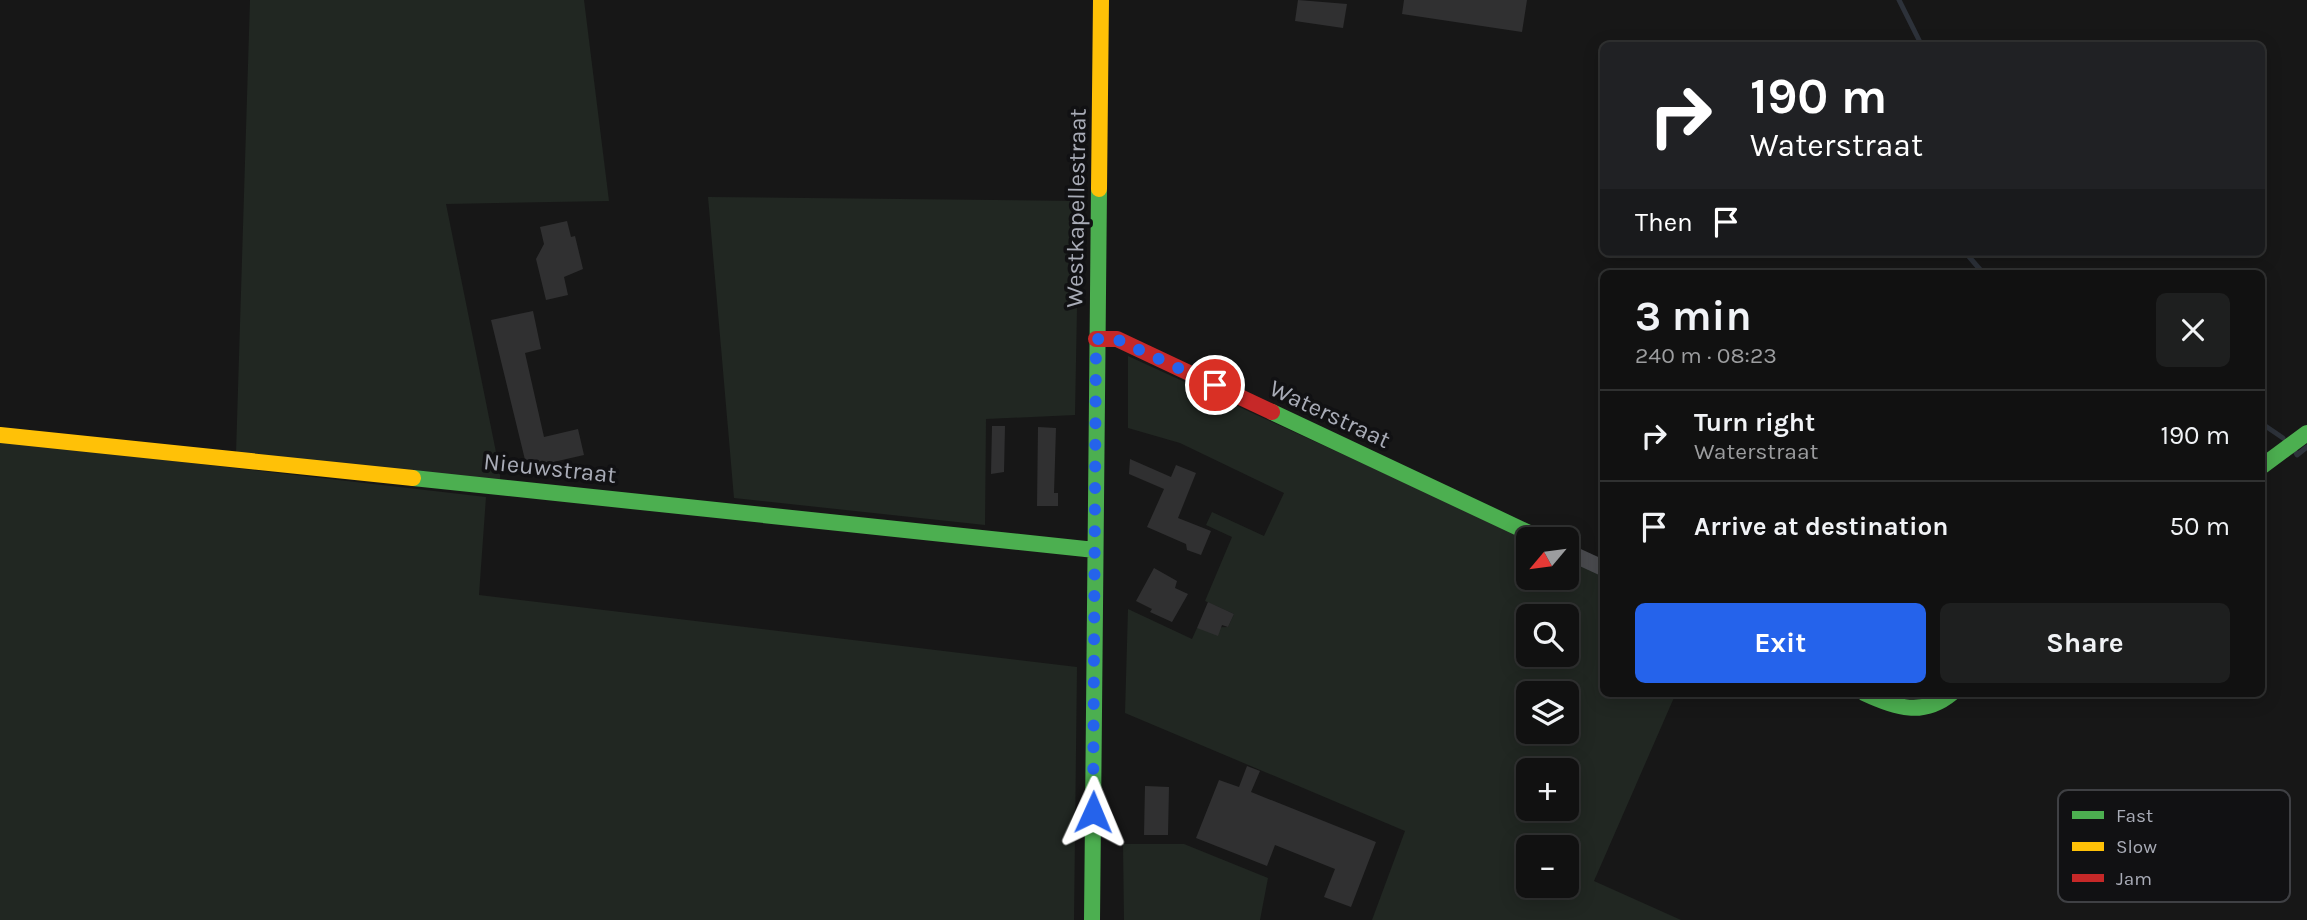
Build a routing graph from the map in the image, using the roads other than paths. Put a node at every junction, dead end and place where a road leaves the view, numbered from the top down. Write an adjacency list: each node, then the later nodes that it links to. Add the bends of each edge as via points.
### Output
1 (1101, 0): 2 (street, Westkapellestraat)
2 (1096, 339): 6 (street, Waterstraat, via 1116,339); 7 (street, Westkapellestraat)
3 (2307, 433): 5 (street)
4 (0, 435): 7 (street, Nieuwstraat)
5 (2265, 464)
6 (1516, 527)
7 (1095, 550): 12 (street, Westkapellestraat)
8 (1579, 557): 9 (street)
9 (1600, 567)
10 (1872, 697): 11 (street, via 1915,711)
11 (1947, 697)
12 (1092, 920)

